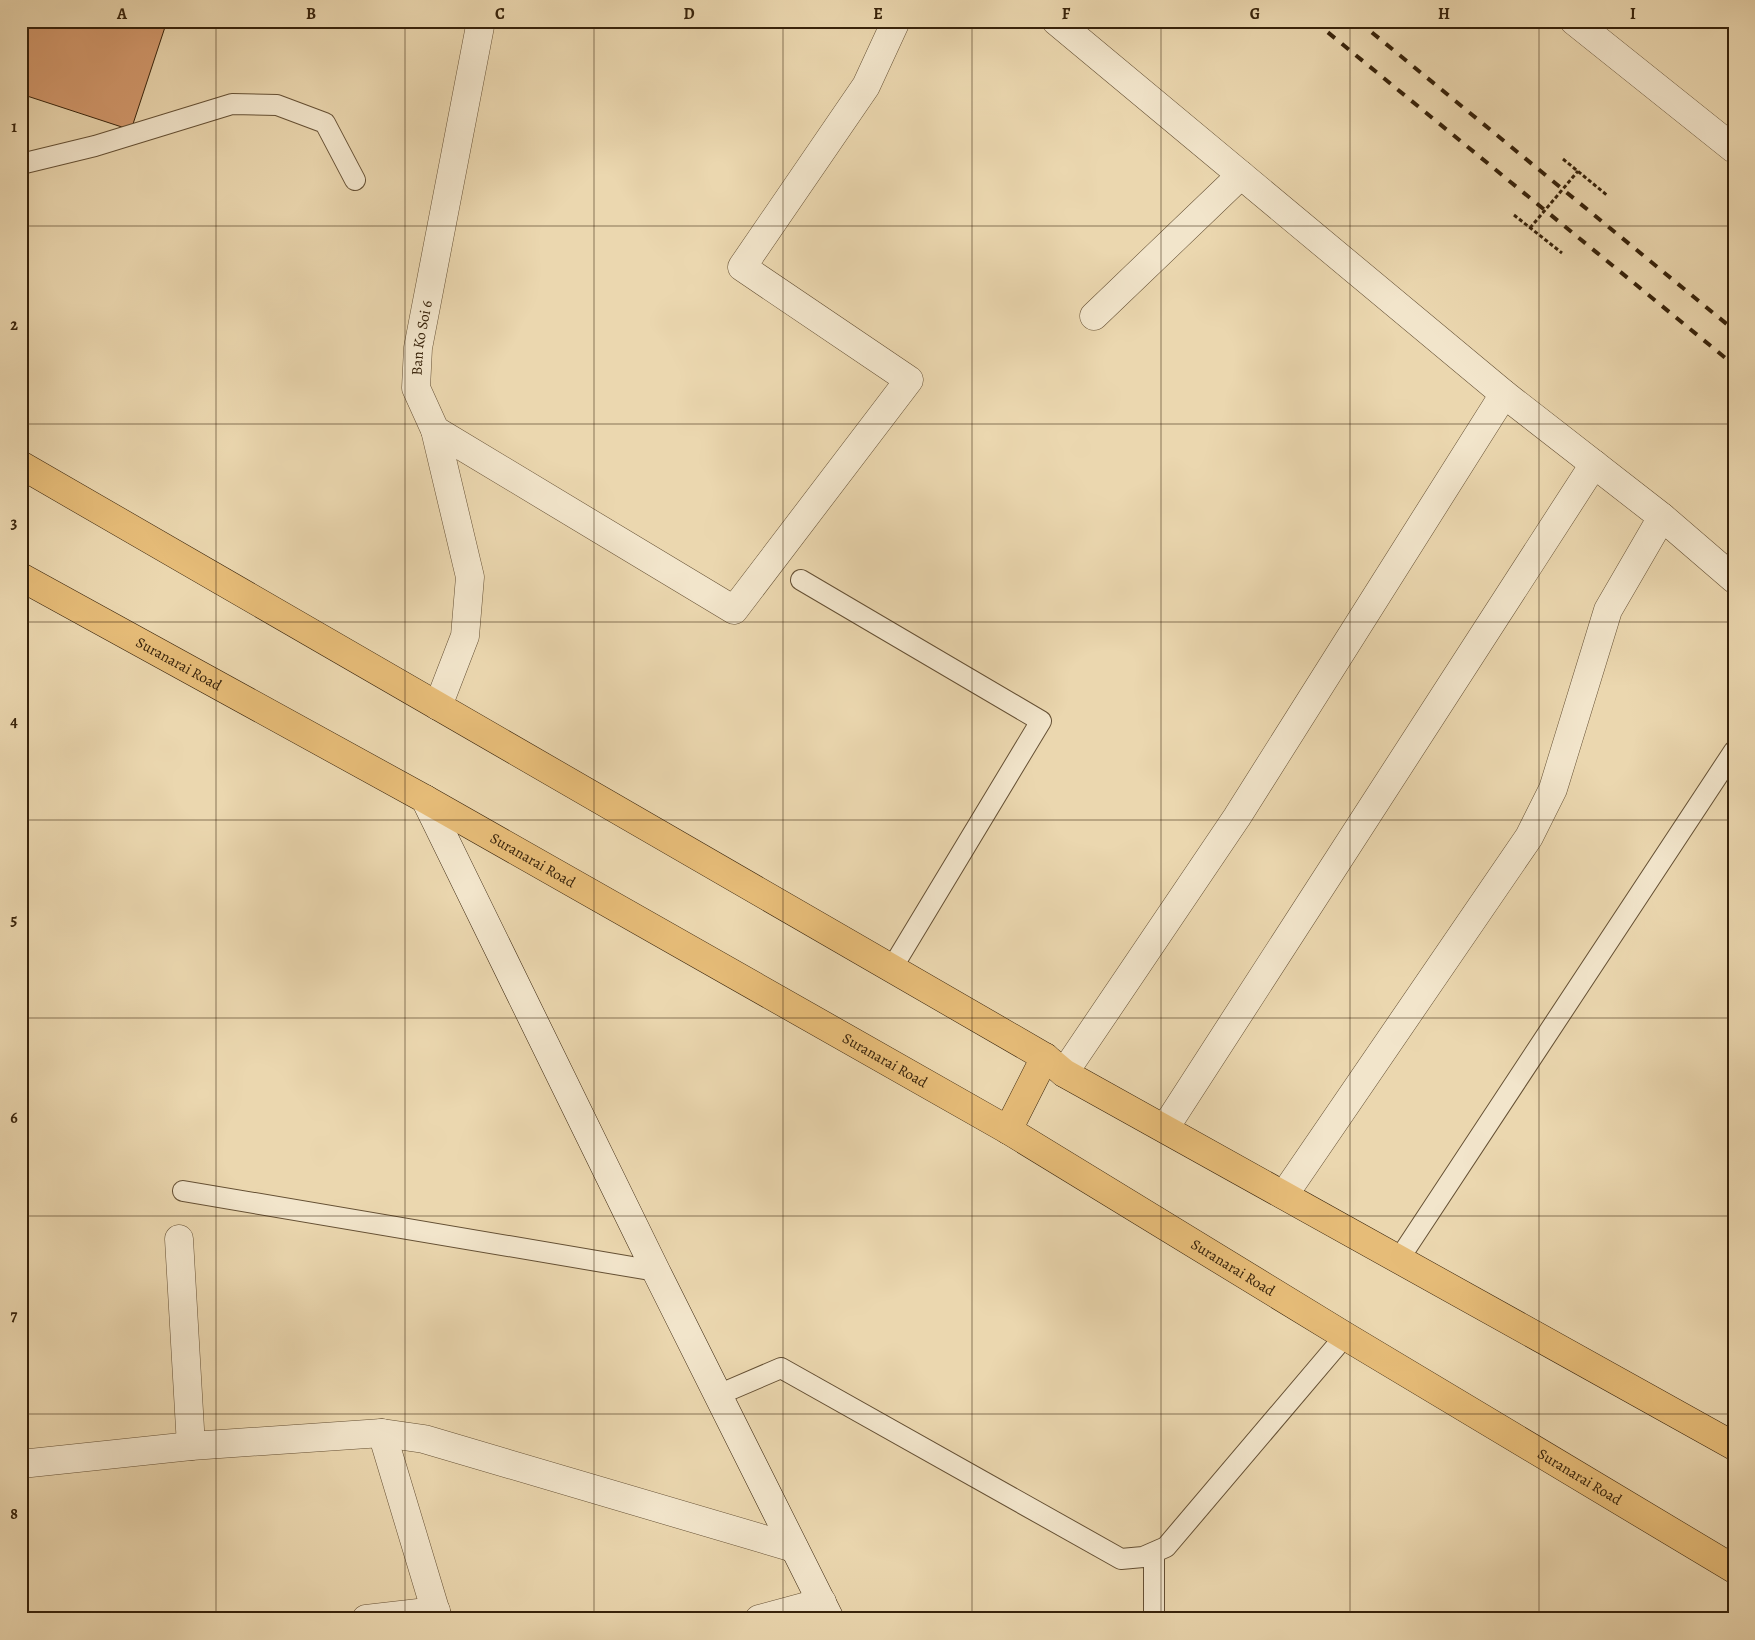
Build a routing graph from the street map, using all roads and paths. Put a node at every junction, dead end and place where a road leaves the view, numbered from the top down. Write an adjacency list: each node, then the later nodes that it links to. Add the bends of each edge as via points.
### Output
1 (481, 21): 17 (street, Ban Ko Soi 6, via 418,348 416,388)
2 (896, 21): 17 (street, via 866,86 742,267 909,380 734,610)
3 (1056, 21): 9 (street)
4 (1574, 21): 5 (street)
5 (1734, 149)
6 (1563, 159): 8 (path)
7 (21, 164): 10 (lane, via 95,146 232,104 277,104 326,123)
8 (1578, 171): 11 (path); 13 (path)
9 (1241, 175): 15 (street); 16 (street)
10 (355, 180)
11 (1608, 196)
12 (1514, 215): 13 (path)
13 (1530, 228): 14 (path)
14 (1562, 253)
15 (1094, 316)
16 (1504, 394): 18 (street); 28 (street, via 1237,817)
17 (435, 430): 24 (street, Ban Ko Soi 6, via 470,577 464,636)
18 (1594, 464): 20 (street); 29 (street)
19 (21, 466): 24 (main road)
20 (1662, 517): 22 (street); 32 (street, via 1608,610 1553,789 1529,837)
21 (21, 577): 26 (main road, Suranarai Road)
22 (1734, 579)
23 (801, 580): 27 (lane, via 1041,721)
24 (438, 706): 27 (main road)
25 (1734, 751): 34 (lane)
26 (425, 799): 30 (main road, Suranarai Road); 35 (street)
27 (892, 968): 28 (main road)
28 (1055, 1065): 29 (main road); 30 (main road)
29 (1165, 1128): 32 (main road)
30 (1008, 1130): 36 (main road, Suranarai Road)
31 (183, 1191): 35 (lane)
32 (1284, 1195): 34 (main road)
33 (179, 1239): 39 (street)
34 (1399, 1259): 40 (main road)
35 (656, 1271): 37 (street)
36 (1345, 1336): 43 (lane, via 1166,1547); 44 (main road, Suranarai Road)
37 (718, 1394): 42 (street); 43 (lane, via 781,1368 1121,1560)
38 (382, 1433): 39 (street); 42 (street, via 424,1439); 46 (street)
39 (191, 1446): 41 (street)
40 (1734, 1446)
41 (21, 1464)
42 (794, 1548): 45 (street)
43 (1154, 1553): 49 (lane)
44 (1734, 1569)
45 (826, 1611): 48 (street)
46 (437, 1615): 47 (street)
47 (366, 1619)
48 (759, 1619)
49 (1154, 1619)

